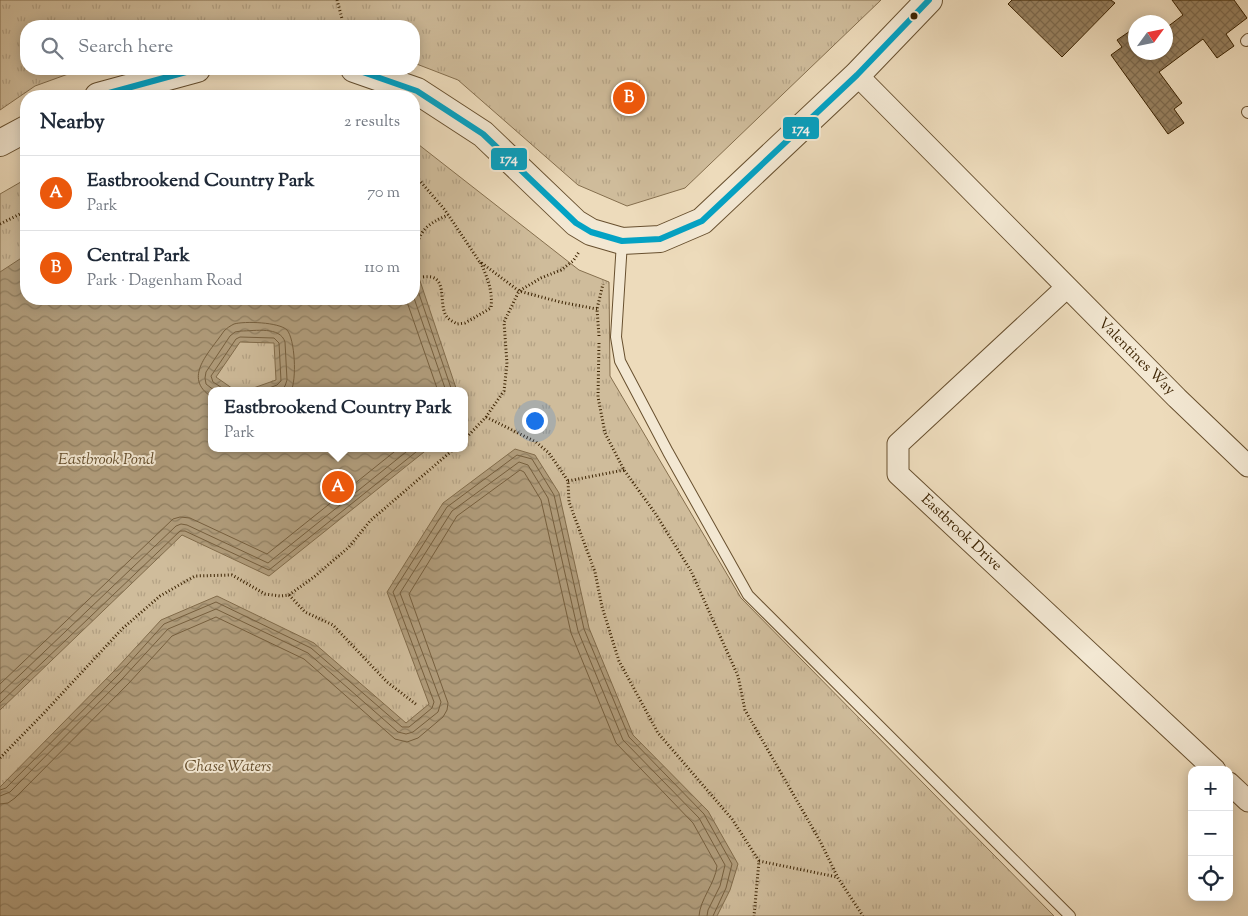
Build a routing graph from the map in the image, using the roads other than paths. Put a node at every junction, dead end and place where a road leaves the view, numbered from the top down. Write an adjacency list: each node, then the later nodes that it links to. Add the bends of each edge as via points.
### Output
1 (929, 0): 4 (street)
2 (175, 75): 5 (street)
3 (371, 75): 6 (street)
4 (858, 75): 10 (street, via 702,221 660,239); 11 (street, Valentines Way)
5 (120, 90)
6 (414, 90)
7 (420, 93): 10 (street, via 483,134 576,223 591,232)
8 (20, 132): 9 (street)
9 (0, 143)
10 (622, 241): 16 (lane, via 616,337 620,361 748,595)
11 (1067, 287): 12 (street, Valentines Way); 13 (street, Eastbrook Drive, via 898,444 898,474)
12 (1248, 466)
13 (1211, 766)
14 (1233, 787): 15 (street)
15 (1248, 801)
16 (1070, 916)

